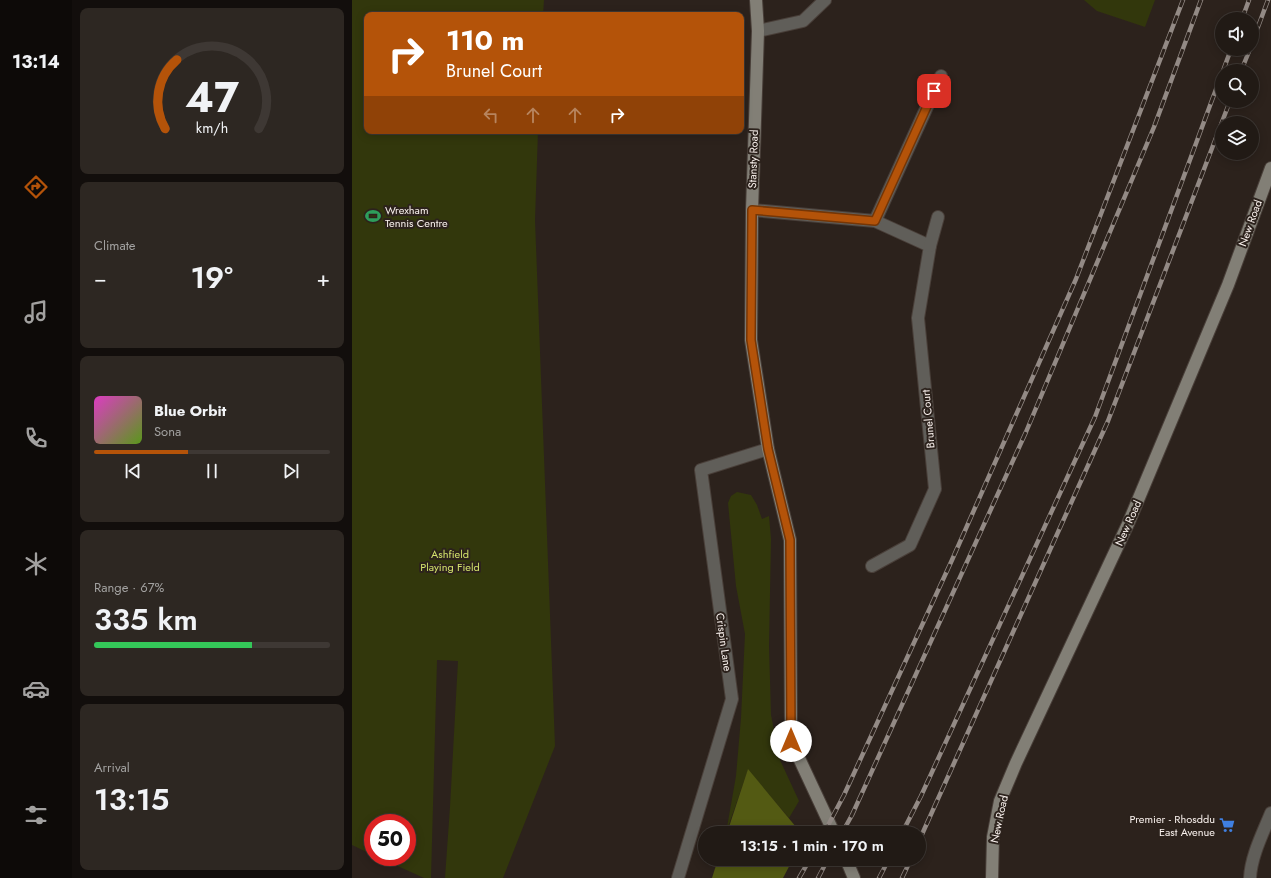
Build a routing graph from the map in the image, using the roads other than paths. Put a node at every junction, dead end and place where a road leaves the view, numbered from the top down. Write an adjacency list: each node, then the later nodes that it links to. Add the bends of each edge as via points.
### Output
1 (756, 0): 3 (main road, Stansty Road)
2 (825, 0): 3 (street, via 803,21)
3 (758, 30): 6 (main road, Stansty Road)
4 (941, 76): 8 (street)
5 (1271, 168): 17 (main road, New Road, via 1228,285 1128,524 1000,801 993,837)
6 (752, 210): 8 (street); 10 (main road, Stansty Road, via 751,340)
7 (938, 217): 9 (street, Brunel Court)
8 (875, 221): 9 (street)
9 (930, 246): 11 (street, Brunel Court, via 918,318 934,489 910,545)
10 (768, 449): 13 (main road, Stansty Road, via 790,540 791,741); 15 (street, Crispin Lane, via 701,470 732,699)
11 (872, 566)
12 (1271, 813): 18 (street, via 1250,869)
13 (831, 826)
14 (849, 866): 16 (main road)
15 (678, 878)
16 (854, 878)
17 (992, 878)
18 (1250, 878)

